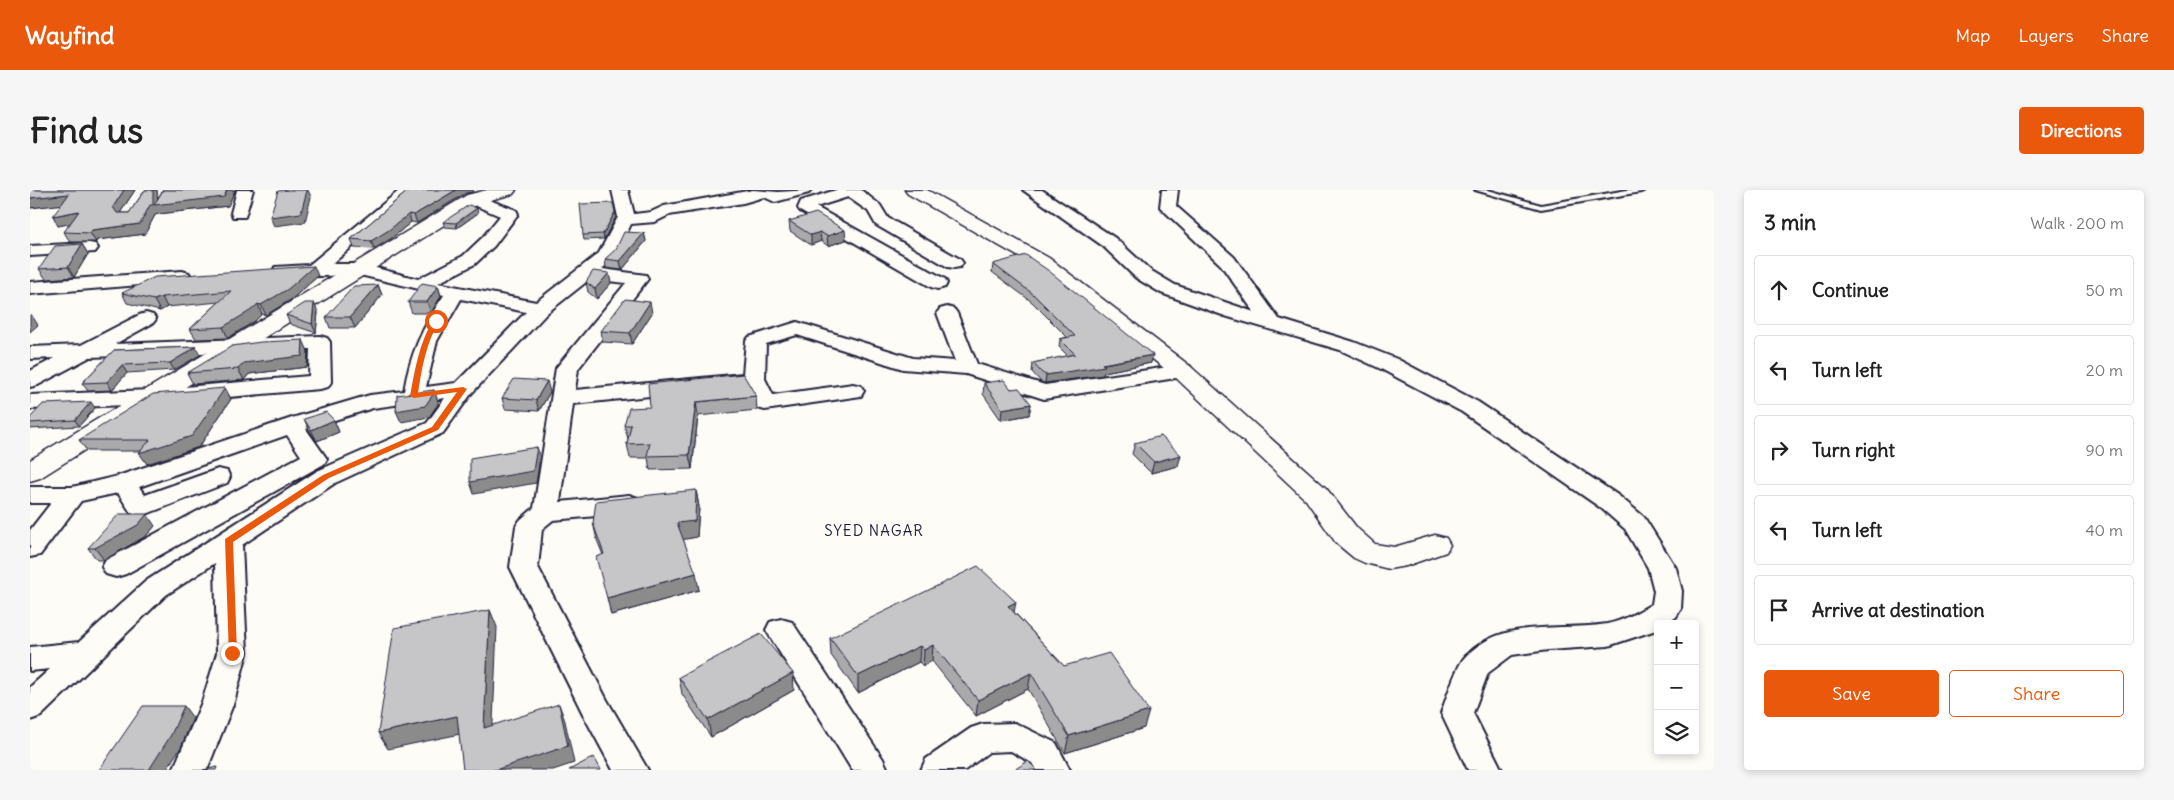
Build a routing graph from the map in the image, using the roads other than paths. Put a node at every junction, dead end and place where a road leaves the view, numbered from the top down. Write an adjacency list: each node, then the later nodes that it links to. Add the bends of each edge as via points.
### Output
1 (245, 190): 13 (street)
2 (410, 190): 18 (street)
3 (507, 190): 12 (street)
4 (620, 190): 14 (street)
5 (804, 190): 14 (street, via 775,197 766,191 664,211 655,217)
6 (851, 190): 17 (street, via 874,208 882,221); 23 (street, via 807,204 806,208)
7 (914, 190): 35 (street, via 1042,262)
8 (1030, 190): 30 (street, via 1109,242 1143,274 1168,289)
9 (1170, 190): 30 (street, via 1168,207 1228,262)
10 (1480, 190): 11 (lane, via 1541,207)
11 (1641, 190)
12 (473, 199): 19 (street); 24 (street, via 510,214 469,260)
13 (239, 213)
14 (625, 220): 21 (street, via 607,256)
15 (89, 248): 16 (street)
16 (30, 251)
17 (954, 264)
18 (315, 269): 19 (street); 20 (street)
19 (361, 269): 24 (street); 31 (street)
20 (267, 272)
21 (587, 274): 27 (street); 42 (street, via 639,280 567,368)
22 (199, 276): 25 (street)
23 (938, 283)
24 (420, 285): 26 (street)
25 (30, 288)
26 (456, 292): 27 (street); 40 (street, via 428,336 419,361)
27 (540, 309): 38 (street)
28 (947, 313): 34 (street)
29 (146, 319): 32 (street)
30 (1271, 323): 66 (street, via 1347,346 1470,407 1610,502 1635,523 1662,568 1668,591 1666,609 1646,622 1608,635 1504,644 1475,666 1457,713)
31 (233, 345): 32 (street); 41 (street); 41 (street, via 320,342 320,382)
32 (87, 350): 33 (street); 37 (street)
33 (30, 353)
34 (968, 368): 35 (street, via 1044,392); 36 (street, via 911,364 797,328 756,342)
35 (1182, 371): 54 (street, via 1316,494 1346,537 1364,551 1390,558)
36 (754, 379): 39 (street, via 765,404); 42 (street)
37 (30, 380)
38 (463, 389): 40 (street); 53 (street, via 435,428 326,477)
39 (853, 390)
40 (414, 396): 44 (street, via 370,402)
41 (150, 397): 43 (street); 45 (street)
42 (564, 398): 52 (street)
43 (30, 402)
44 (292, 426): 48 (street); 56 (street, via 316,459)
45 (40, 459): 46 (street)
46 (30, 472)
47 (218, 477): 48 (street, via 140,507)
48 (124, 483): 50 (street)
49 (30, 494): 50 (street)
50 (72, 495): 55 (street)
51 (652, 502): 52 (street)
52 (546, 512): 62 (street, via 529,526 524,567 596,709)
53 (228, 541): 58 (street, via 156,588); 61 (street, via 232,653 218,702)
54 (1434, 545)
55 (30, 548)
56 (116, 567)
57 (781, 630): 63 (street)
58 (88, 653): 59 (street); 60 (street)
59 (30, 659)
60 (30, 707)
61 (190, 770)
62 (631, 770)
63 (871, 770)
64 (938, 770): 65 (street, via 983,738 1016,737 1044,753)
65 (1053, 770)
66 (1486, 770)

